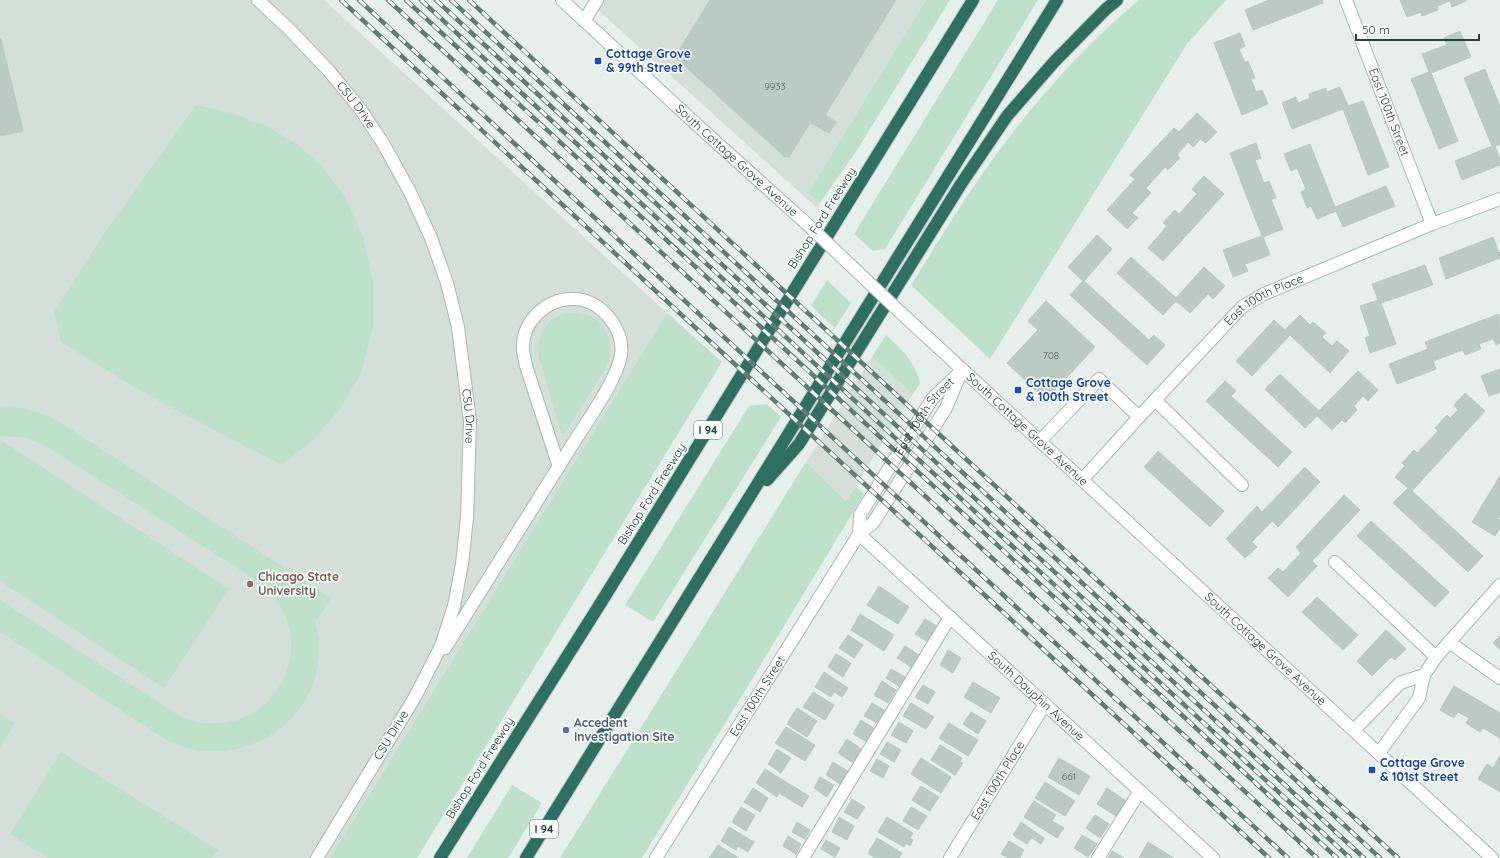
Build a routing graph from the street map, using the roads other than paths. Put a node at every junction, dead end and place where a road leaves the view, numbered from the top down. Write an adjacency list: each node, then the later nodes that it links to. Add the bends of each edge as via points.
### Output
1 (258, 0): 27 (street, CSU Drive, via 329,71 361,110 384,145 410,192 431,238 458,327 470,421 467,518 462,564 454,606 441,646)
2 (562, 0): 8 (street, South Cottage Grove Avenue)
3 (597, 0): 8 (street)
4 (973, 0): 33 (highway, Bishop Ford Freeway / I 94, via 606,595)
5 (1057, 0): 18 (highway, I 94)
6 (1117, 0): 18 (highway, via 1054,62 1007,116 961,184 799,444)
7 (1346, 0): 10 (street, East 100th Street)
8 (584, 21): 11 (street, South Cottage Grove Avenue, bridge, via 807,224)
9 (1500, 199): 10 (street, East 100th Place)
10 (1432, 224): 12 (street, East 100th Place, via 1264,294 1242,307)
11 (962, 370): 14 (street, South Cottage Grove Avenue); 19 (street, East 100th Street, via 942,414 873,523)
12 (1155, 400): 13 (street, East 100th Place); 17 (street)
13 (1139, 417): 14 (street, via 1099,379); 16 (street, East 100th Place)
14 (1040, 441): 16 (street, South Cottage Grove Avenue)
15 (558, 467): 15 (street, via 608,388 621,355 621,338 614,324 593,304 578,299 564,298 540,311 530,323 523,350); 27 (street)
16 (1082, 480): 29 (street, South Cottage Grove Avenue)
17 (1242, 485)
18 (745, 505): 34 (highway, I 94)
19 (859, 534): 22 (street, South Dauphin Avenue); 35 (street, East 100th Street)
20 (1335, 562): 24 (street)
21 (1500, 585): 23 (street)
22 (950, 617): 28 (street, South Dauphin Avenue); 36 (street)
23 (1449, 642): 24 (street); 26 (street)
24 (1436, 657): 25 (street)
25 (1424, 675): 29 (street, via 1400,683); 30 (street, via 1420,698)
26 (1500, 678)
27 (414, 697): 32 (street, CSU Drive)
28 (1045, 704): 31 (street, South Dauphin Avenue); 37 (street, East 100th Place)
29 (1354, 730): 30 (street, South Cottage Grove Avenue)
30 (1379, 753): 40 (street, South Cottage Grove Avenue)
31 (1140, 791): 38 (street); 39 (street, South Dauphin Avenue)
32 (316, 858)
33 (440, 858)
34 (526, 858)
35 (656, 858)
36 (803, 858)
37 (950, 858)
38 (1098, 858)
39 (1213, 858)
40 (1492, 858)

